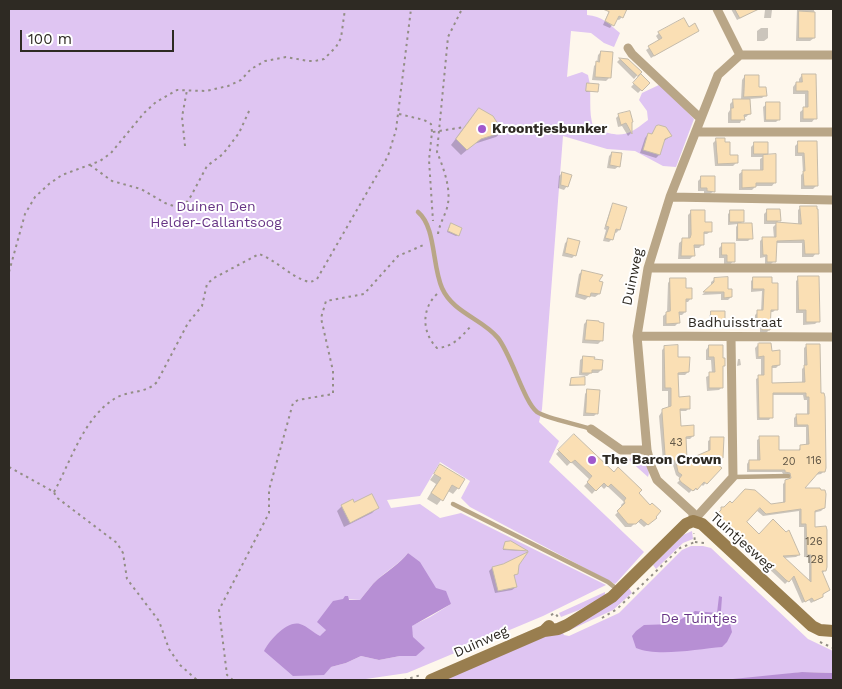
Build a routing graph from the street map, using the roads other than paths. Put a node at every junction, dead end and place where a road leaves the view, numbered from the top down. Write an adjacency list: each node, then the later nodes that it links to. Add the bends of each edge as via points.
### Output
1 (717, 9): 4 (street)
2 (628, 48): 5 (street)
3 (833, 54): 4 (street)
4 (740, 55): 5 (street, Duinweg, via 718,75)
5 (700, 118): 6 (street, Duinweg)
6 (697, 132): 7 (street); 8 (street, Duinweg)
7 (833, 132)
8 (670, 197): 9 (street); 11 (street, Duinweg)
9 (833, 200)
10 (418, 212): 16 (lane, via 424,217 443,290 453,304 497,336 531,407 538,413)
11 (648, 268): 12 (street); 13 (street, Duinweg)
12 (833, 268)
13 (637, 336): 15 (street, Badhuisstraat); 17 (street, Duinweg)
14 (833, 337): 15 (street, Badhuisstraat)
15 (731, 338): 19 (street)
16 (591, 429): 17 (street, via 621,450)
17 (647, 450): 21 (street, Duinweg, via 653,474 693,512)
18 (788, 476): 19 (lane)
19 (734, 477): 21 (street, Tuintjesweg)
20 (453, 504): 22 (lane, via 608,582)
21 (693, 521): 22 (street, Duinweg, via 686,524); 23 (street, Tuintjesweg, via 702,524 812,626)
22 (619, 591): 24 (street, Duinweg, via 558,629 544,630)
23 (833, 631)
24 (431, 680)

